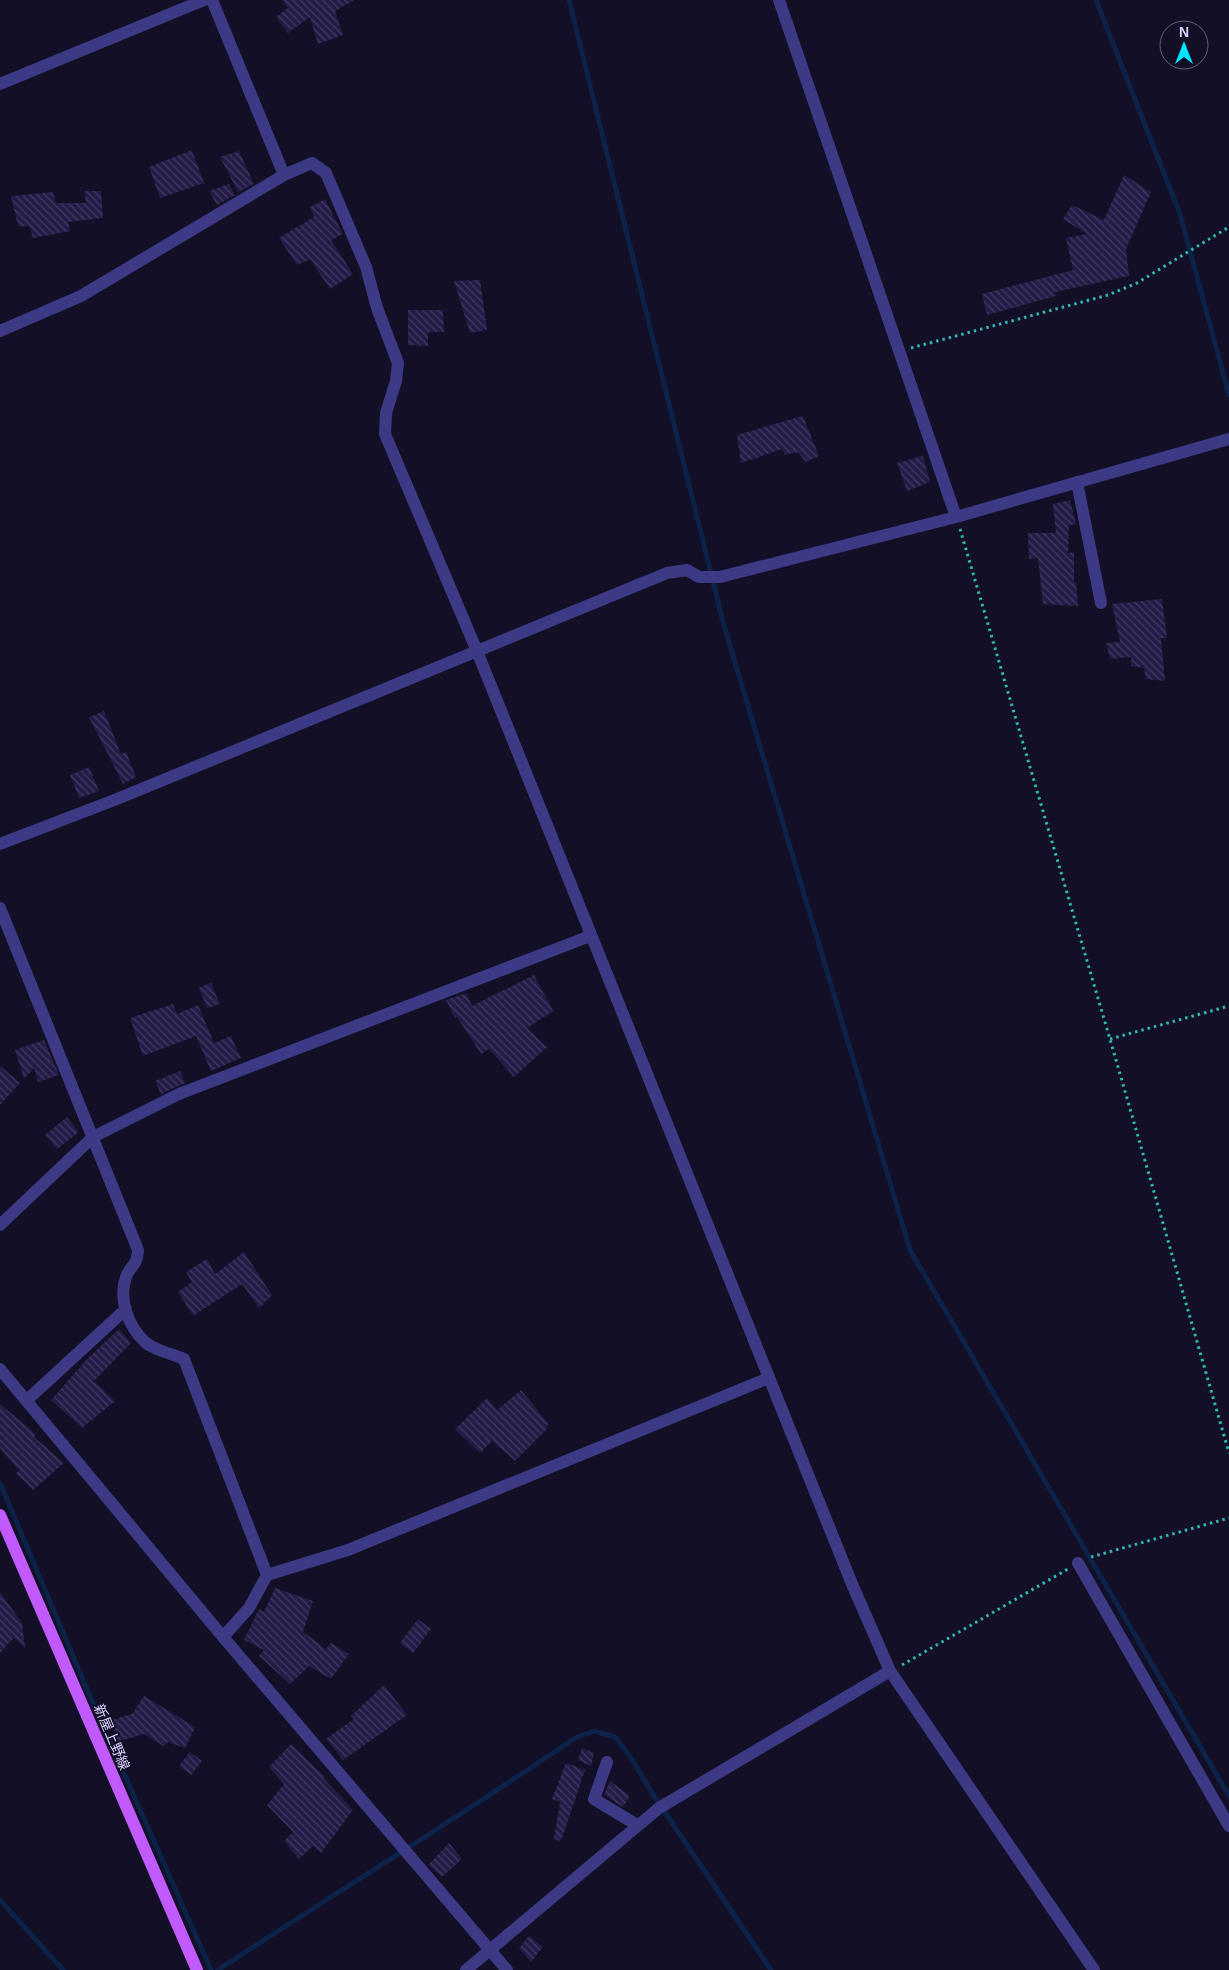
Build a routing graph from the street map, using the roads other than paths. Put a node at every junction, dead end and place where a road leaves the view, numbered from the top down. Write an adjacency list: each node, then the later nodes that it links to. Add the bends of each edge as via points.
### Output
1 (204, 0): 4 (street)
2 (212, 0): 5 (street)
3 (780, 0): 9 (street)
4 (0, 84)
5 (284, 175): 6 (street, via 81,296); 11 (street, via 312,163 326,173 366,267 377,308 398,363 386,413 385,434)
6 (0, 331)
7 (1229, 439): 8 (street)
8 (1077, 482): 9 (street); 10 (street)
9 (956, 517): 11 (street, via 720,577 699,577 688,570 667,574)
10 (1101, 602)
11 (477, 652): 12 (street); 14 (street)
12 (0, 844)
13 (0, 908): 15 (street)
14 (590, 936): 15 (street, via 180,1094); 19 (street)
15 (93, 1137): 16 (street); 17 (street, via 138,1250 138,1262 126,1277 123,1300)
16 (0, 1226)
17 (126, 1309): 20 (street); 23 (street, via 145,1343 184,1359)
18 (0, 1369): 20 (street)
19 (768, 1378): 23 (street, via 348,1550); 25 (street)
20 (27, 1400): 24 (street)
21 (0, 1515): 30 (main road, 新屋上野線)
22 (1078, 1563): 28 (street)
23 (267, 1575): 24 (street, via 249,1608)
24 (223, 1637): 29 (street)
25 (890, 1671): 27 (street, via 659,1808); 33 (street)
26 (607, 1762): 27 (street, via 594,1800)
27 (638, 1825): 29 (street)
28 (1229, 1826)
29 (489, 1949): 31 (street); 32 (street)
30 (197, 1970)
31 (466, 1970)
32 (507, 1970)
33 (1094, 1970)

